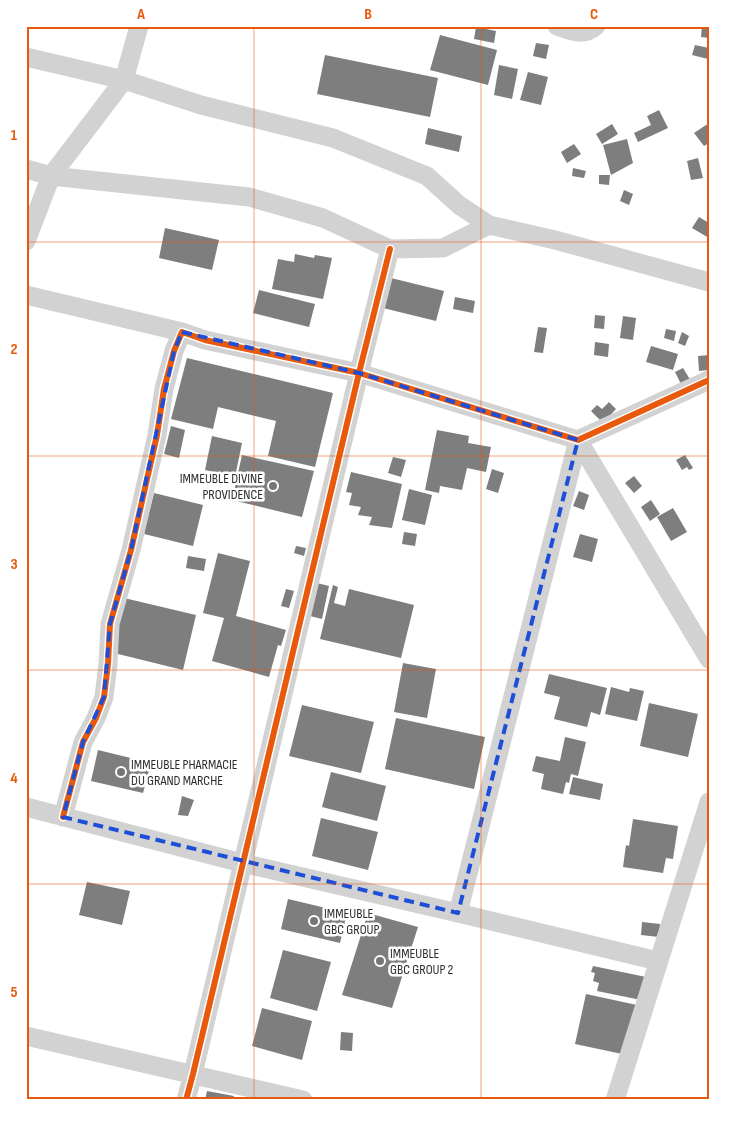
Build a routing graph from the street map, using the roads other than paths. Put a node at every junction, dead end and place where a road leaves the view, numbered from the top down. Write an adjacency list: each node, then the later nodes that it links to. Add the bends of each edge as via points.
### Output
1 (139, 26): 5 (street)
2 (557, 26): 3 (street, via 579,33)
3 (596, 26)
4 (26, 58): 5 (street)
5 (124, 80): 7 (street); 8 (street, via 202,105 333,138 427,176)
6 (26, 169): 7 (street)
7 (51, 176): 9 (street); 10 (street, via 249,197 323,218)
8 (489, 225): 10 (street, via 443,248); 11 (street)
9 (26, 241)
10 (390, 249): 14 (street)
11 (709, 282)
12 (26, 295): 13 (street)
13 (182, 332): 14 (street, via 205,340); 20 (street, via 164,389 131,550 110,624 104,696 83,742)
14 (359, 373): 16 (street); 21 (street)
15 (709, 380): 16 (street)
16 (578, 440): 17 (street); 22 (street)
17 (709, 659)
18 (709, 802): 23 (street)
19 (26, 808): 20 (street)
20 (63, 817): 21 (street)
21 (242, 863): 22 (street); 25 (street)
22 (458, 913): 23 (street)
23 (658, 961): 28 (street)
24 (26, 1036): 25 (street)
25 (194, 1074): 26 (street); 27 (street)
26 (186, 1100)
27 (303, 1100)
28 (615, 1100)

